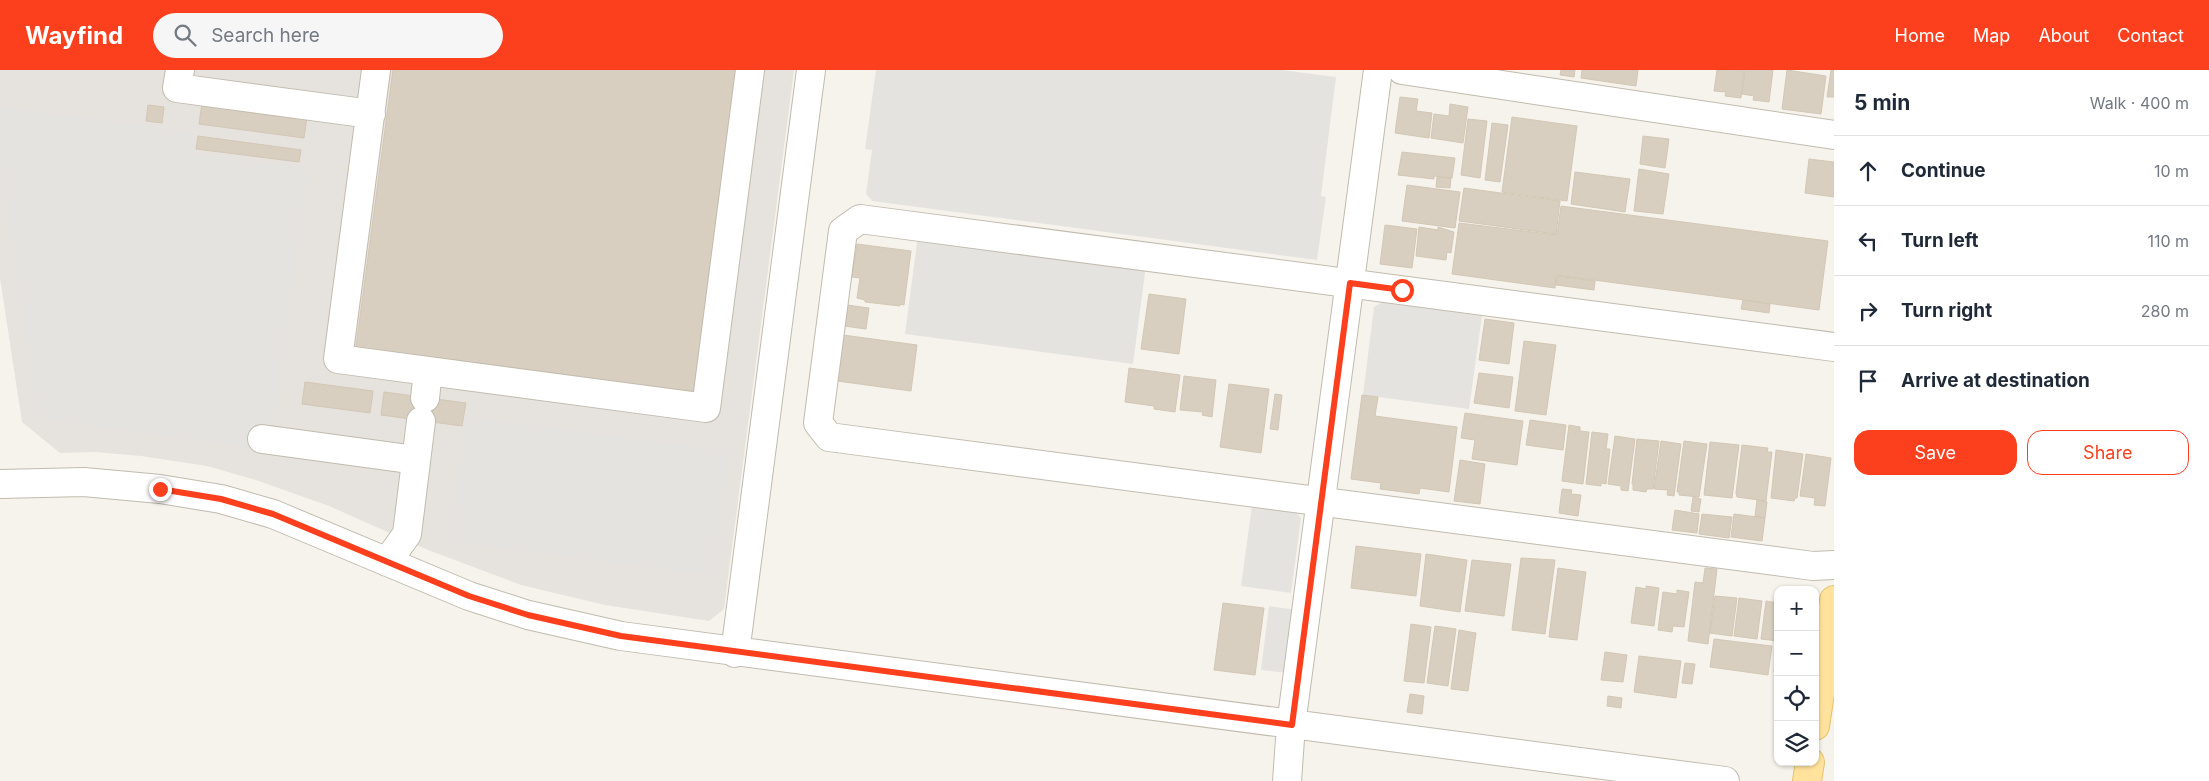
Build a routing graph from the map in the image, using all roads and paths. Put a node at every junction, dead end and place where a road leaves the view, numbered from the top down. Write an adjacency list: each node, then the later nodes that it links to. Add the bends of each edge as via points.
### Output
1 (180, 70): 7 (street, via 177,88)
2 (376, 70): 7 (street)
3 (750, 70): 11 (street, via 706,408)
4 (811, 70): 19 (street)
5 (1378, 70): 9 (street)
6 (1402, 70): 8 (street)
7 (371, 114): 11 (street, via 338,359)
8 (1834, 134)
9 (1350, 283): 10 (street); 15 (street); 15 (street, via 860,219 843,231 818,423 829,437)
10 (1834, 346)
11 (425, 397): 13 (street)
12 (262, 439): 13 (street)
13 (416, 460): 16 (street, via 407,534)
14 (1, 478): 16 (street, via 160,489 221,499 273,514)
15 (1321, 501): 17 (street, via 1813,566); 21 (street)
16 (387, 562): 19 (street, via 469,596 528,615 621,636)
17 (1834, 565)
18 (1834, 600): 20 (main road)
19 (735, 653): 21 (street)
20 (1816, 721)
21 (1292, 725): 23 (street); 24 (street)
22 (1809, 766): 25 (main road)
23 (1287, 781)
24 (1725, 781)
25 (1807, 781)

